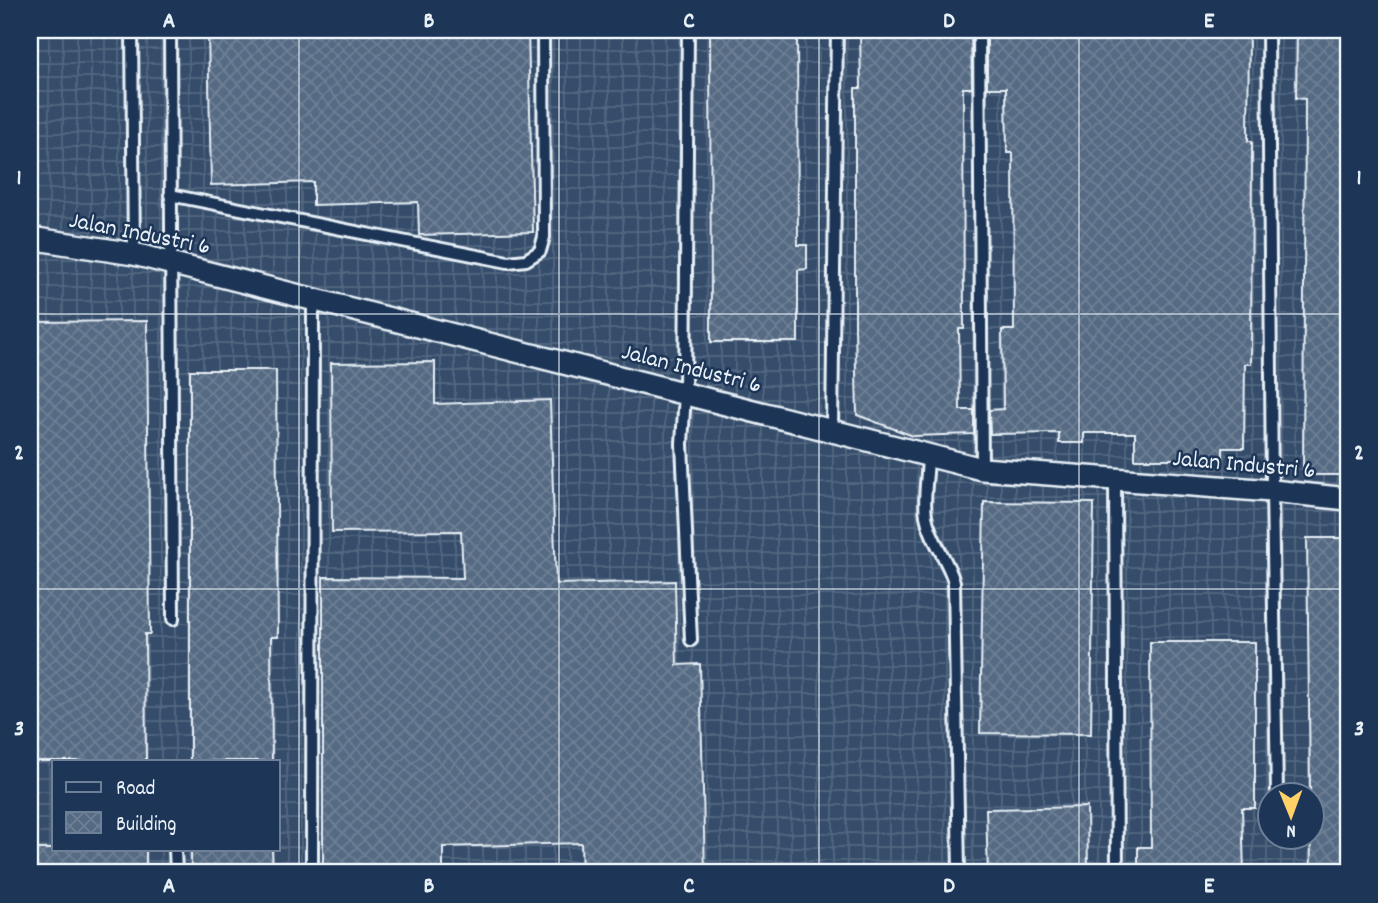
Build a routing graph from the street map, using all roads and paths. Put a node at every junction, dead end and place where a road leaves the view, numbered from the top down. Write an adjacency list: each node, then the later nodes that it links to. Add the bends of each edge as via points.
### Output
1 (132, 30): 10 (lane)
2 (170, 30): 8 (lane)
3 (543, 30): 8 (lane, via 544,237 540,251 526,260 508,262)
4 (688, 30): 13 (lane)
5 (837, 30): 14 (lane)
6 (979, 30): 16 (lane)
7 (1268, 30): 18 (lane)
8 (170, 195): 11 (lane)
9 (30, 238): 10 (street, Jalan Industri 6)
10 (134, 254): 11 (street, Jalan Industri 6)
11 (170, 263): 12 (street, Jalan Industri 6); 20 (lane)
12 (313, 299): 13 (street, Jalan Industri 6); 25 (lane)
13 (685, 393): 14 (street, Jalan Industri 6); 21 (lane, via 682,444)
14 (832, 429): 15 (street, Jalan Industri 6)
15 (928, 455): 16 (street, Jalan Industri 6); 26 (lane, via 926,515 954,582)
16 (982, 469): 17 (street, Jalan Industri 6)
17 (1115, 480): 18 (street, Jalan Industri 6); 27 (lane)
18 (1272, 491): 19 (street, Jalan Industri 6); 22 (lane)
19 (1348, 499)
20 (173, 619)
21 (691, 640)
22 (1277, 780)
23 (175, 850): 24 (lane)
24 (176, 873)
25 (312, 873)
26 (959, 873)
27 (1117, 873)

